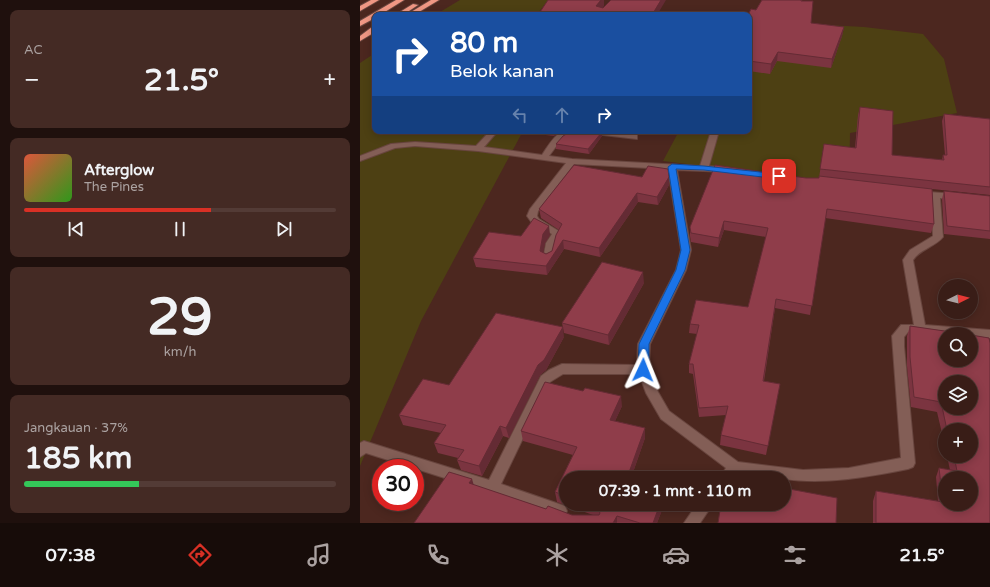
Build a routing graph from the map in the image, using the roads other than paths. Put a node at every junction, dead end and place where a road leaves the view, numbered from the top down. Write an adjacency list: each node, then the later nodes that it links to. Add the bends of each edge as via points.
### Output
1 (373, 0): 6 (highway)
2 (376, 0): 6 (highway)
3 (401, 0): 7 (highway)
4 (422, 0): 8 (highway)
5 (436, 0): 9 (highway)
6 (360, 8)
7 (380, 12)
8 (403, 12)
9 (414, 12)
10 (372, 17): 11 (highway)
11 (360, 24)
12 (372, 31): 14 (highway)
13 (372, 36): 15 (highway)
14 (360, 39)
15 (360, 43)
16 (491, 134): 21 (street)
17 (563, 134): 22 (street)
18 (607, 134): 20 (street)
19 (714, 134): 26 (street)
20 (634, 137)
21 (478, 149): 22 (street); 23 (street, via 415,144 394,146)
22 (544, 157): 24 (street)
23 (360, 159)
24 (572, 161): 25 (street); 31 (street, via 533,211 535,221 558,233 551,242)
25 (672, 167): 26 (street); 34 (street, via 686,250 681,270 644,344)
26 (704, 168): 27 (street)
27 (732, 171)
28 (912, 192): 29 (street)
29 (935, 195): 30 (street); 32 (street, via 938,237 910,254 908,260)
30 (966, 198)
31 (548, 259)
32 (920, 328): 33 (street); 36 (street, via 905,328 898,336 908,463 849,474 803,476)
33 (990, 334)
34 (643, 370): 36 (street, via 652,393 665,415); 38 (street, via 562,369 545,379)
35 (360, 450): 38 (street, via 364,447)
36 (735, 467): 37 (street)
37 (732, 471)
38 (492, 487): 40 (street)
39 (700, 511): 41 (street)
40 (572, 515)
41 (691, 523)

